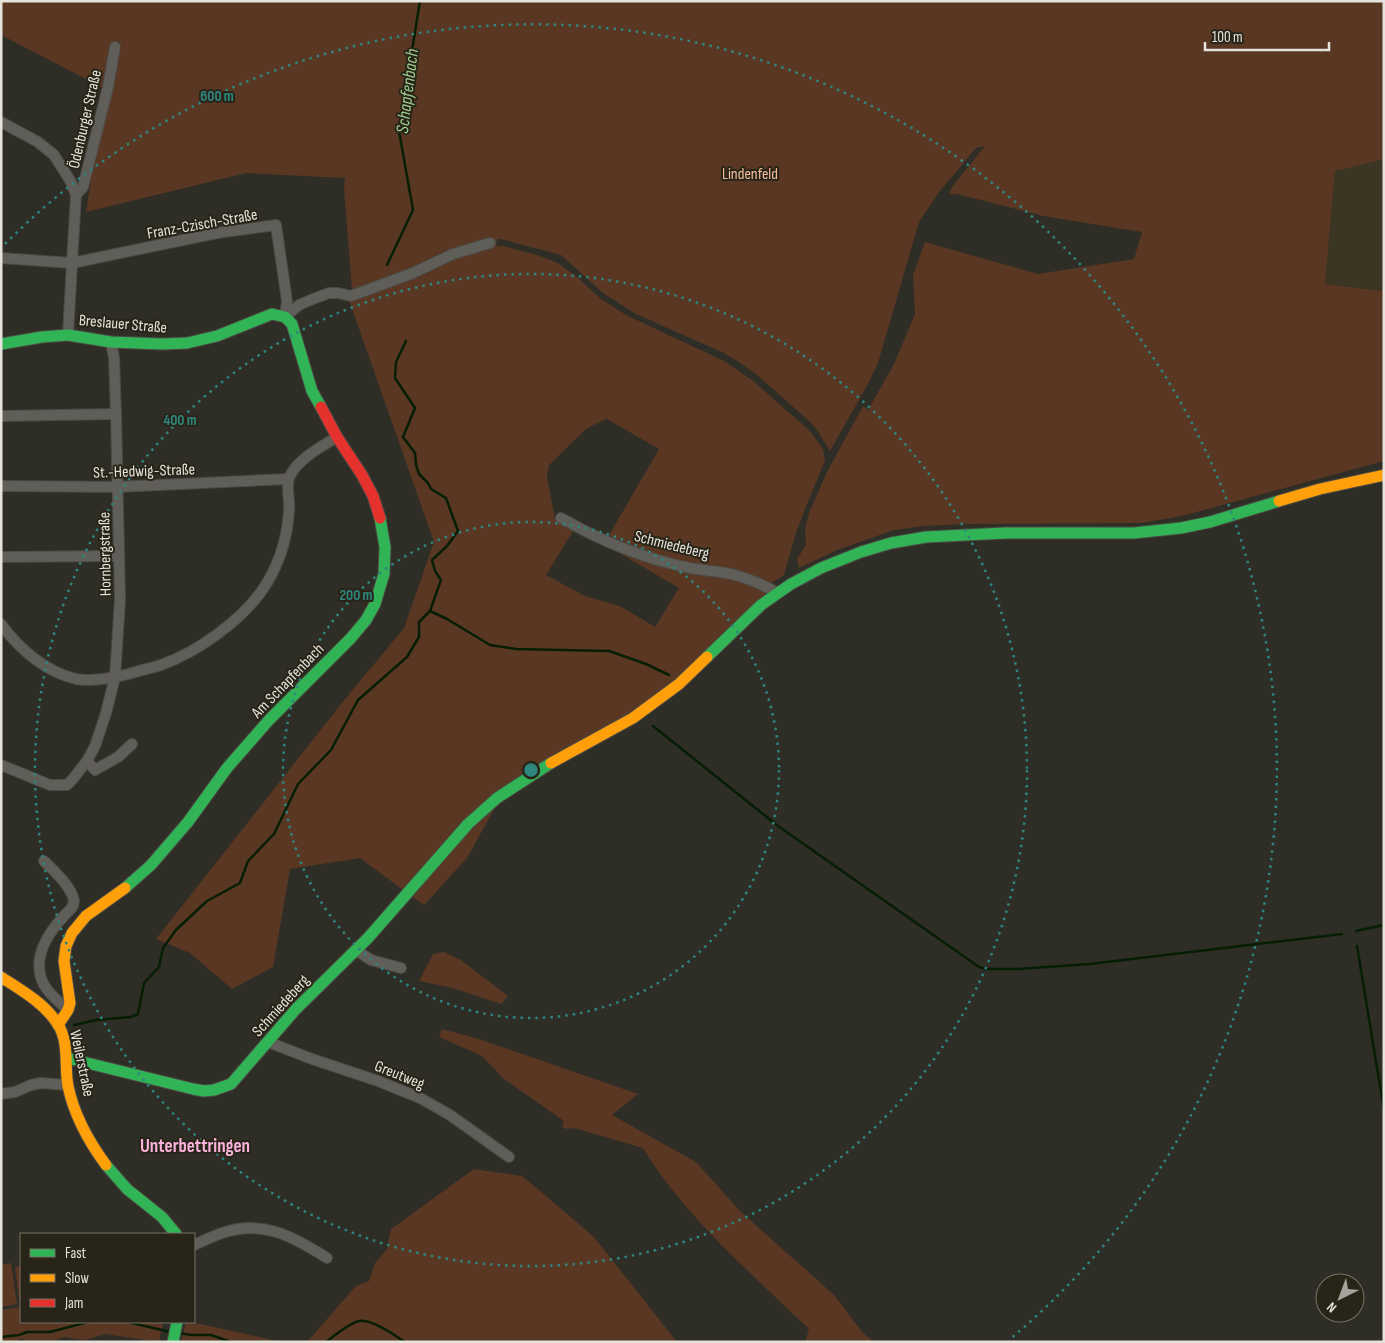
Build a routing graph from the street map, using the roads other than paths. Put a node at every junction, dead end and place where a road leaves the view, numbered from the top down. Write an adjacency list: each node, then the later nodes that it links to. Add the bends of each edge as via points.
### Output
1 (115, 47): 3 (street, Ödenburger Straße, via 83,187)
2 (1, 122): 3 (street, via 38,142 54,155)
3 (76, 195): 6 (street)
4 (490, 243): 7 (street, via 453,254 351,296 329,293 299,305)
5 (1, 258): 6 (street)
6 (72, 263): 7 (street, Franz-Czisch-Straße, via 209,234 276,225 288,301); 8 (street)
7 (285, 317): 9 (street, Breslauer Straße, via 272,314 217,336 187,343); 13 (street, Am Schapfenbach, via 292,324 312,391)
8 (68, 335): 9 (street, Breslauer Straße); 10 (street, Breslauer Straße)
9 (111, 342): 11 (street, Hornbergstraße)
10 (1, 344)
11 (116, 414): 12 (street); 17 (street, Hornbergstraße)
12 (1, 416)
13 (337, 437): 15 (street, via 314,451); 31 (street, Am Schapfenbach, via 373,496 381,522 385,547 384,574 375,604 351,638 269,720 227,768 188,822 151,865 86,916 72,933 64,961 70,1003)
14 (1384, 475): 21 (street, Schmiedeberg, via 1320,489 1181,528 1134,533 926,537 891,543 821,568)
15 (288, 479): 17 (street, St.-Hedwig-Straße); 23 (street, via 290,510 282,551 274,571 248,608 198,647 162,664)
16 (1, 486): 17 (street, St.-Hedwig-Straße)
17 (117, 487): 19 (street, Hornbergstraße)
18 (561, 518): 21 (street, Schmiedeberg, via 629,551 690,568 735,575)
19 (118, 556): 20 (street); 23 (street, Hornbergstraße, via 120,600)
20 (1, 557)
21 (778, 593): 28 (street, Schmiedeberg, via 761,605 680,684 634,718 545,766 497,798 468,824)
22 (1, 624): 23 (street, via 33,658 53,670 75,678)
23 (115, 677): 25 (street, Hornbergstraße, via 98,738)
24 (132, 744): 25 (street, via 118,758 95,770)
25 (88, 760): 26 (street, Hornbergstraße, via 67,785 50,785)
26 (1, 765)
27 (44, 861): 31 (street, via 66,886 74,902 45,941 40,963 44,986)
28 (356, 950): 29 (street, via 371,960); 33 (street, Schmiedeberg)
29 (401, 968)
30 (1, 977): 32 (street, Weilerstraße, via 47,1010)
31 (68, 1010): 32 (street)
32 (58, 1024): 34 (street, Weilerstraße)
33 (268, 1042): 34 (street, Schmiedeberg, via 232,1084 205,1092); 37 (street, Greutweg, via 420,1098)
34 (67, 1058): 35 (street, Weilerstraße)
35 (68, 1085): 36 (street, via 41,1083); 38 (street, Weilerstraße, via 82,1126 100,1157 118,1180)
36 (1, 1094)
37 (509, 1157)
38 (176, 1233)
39 (195, 1245): 40 (street, via 242,1228 260,1228 296,1239)
40 (327, 1258)
41 (177, 1323): 42 (street)
42 (173, 1342)

